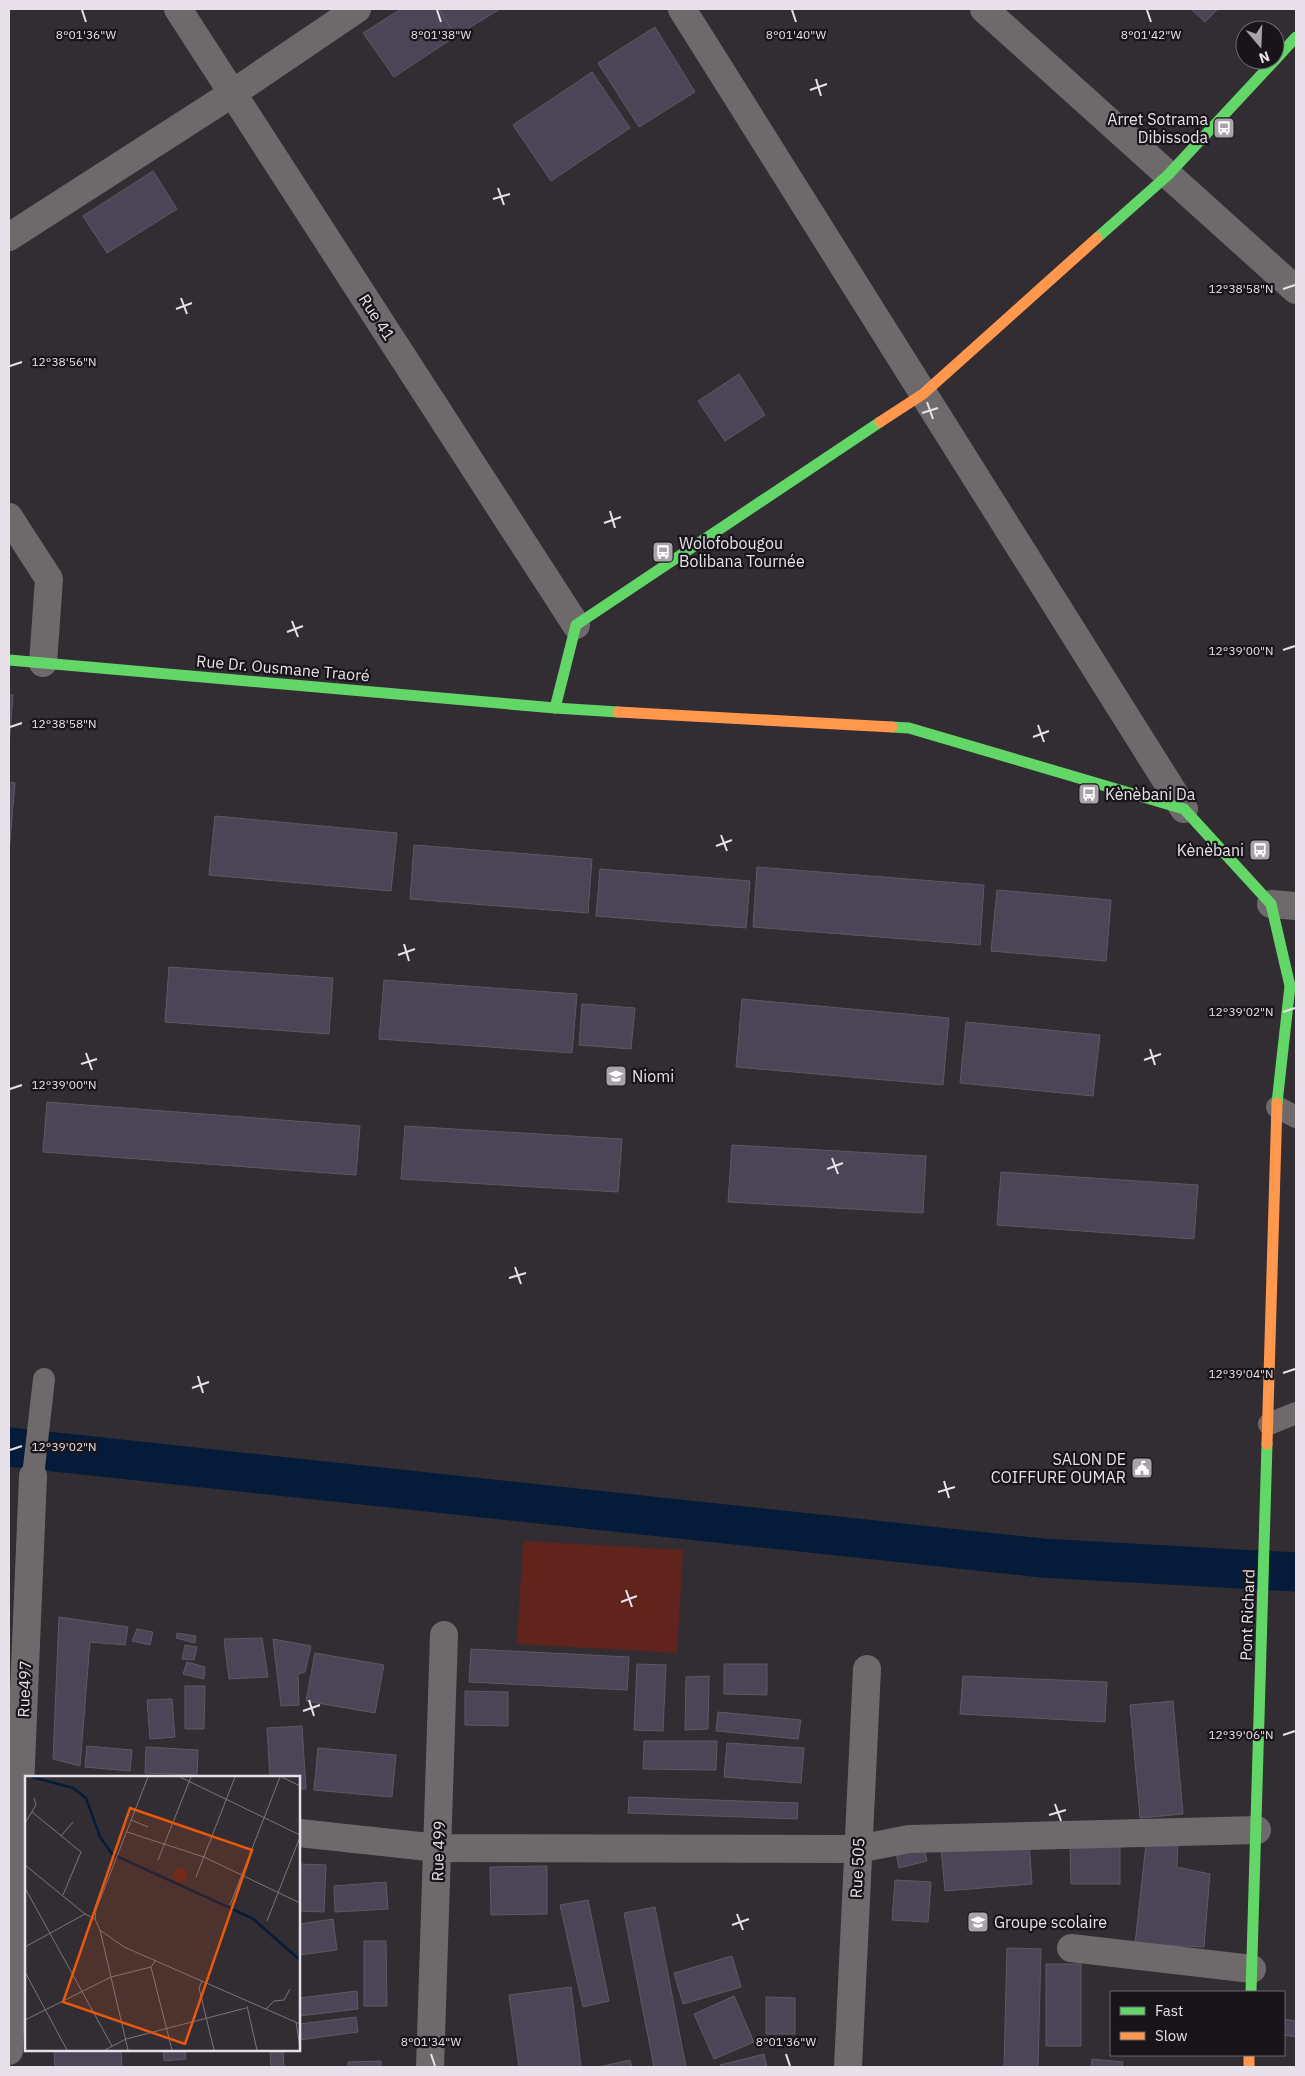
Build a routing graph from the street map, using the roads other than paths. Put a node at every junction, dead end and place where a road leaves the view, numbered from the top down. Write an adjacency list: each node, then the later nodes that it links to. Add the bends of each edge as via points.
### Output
1 (178, 9): 8 (street, Rue 41)
2 (357, 9): 8 (street)
3 (682, 9): 12 (street)
4 (984, 9): 9 (street)
5 (1296, 37): 6 (main road)
6 (1285, 49)
7 (1266, 70): 9 (main road)
8 (233, 93): 10 (street); 14 (street, Rue 41)
9 (1168, 175): 11 (street); 12 (main road)
10 (9, 237)
11 (1296, 290)
12 (923, 394): 14 (main road); 18 (street)
13 (9, 517): 16 (street, via 49,579)
14 (576, 625): 17 (main road)
15 (9, 660): 16 (main road, Rue Dr. Ousmane Traoré)
16 (43, 663): 17 (main road, Rue Dr. Ousmane Traoré)
17 (555, 708): 18 (main road, Rue Dr. Ousmane Traoré, via 909,728)
18 (1184, 809): 19 (main road)
19 (1284, 905): 20 (main road, Pont Richard, via 1290,986)
20 (1287, 1112): 23 (main road, Pont Richard)
21 (44, 1379): 24 (lane)
22 (1296, 1413): 23 (lane)
23 (1269, 1424): 28 (main road, Pont Richard)
24 (33, 1476): 27 (street, Rue497)
25 (444, 1635): 30 (street, Rue 499)
26 (867, 1669): 31 (street, Rue 505)
27 (18, 1803): 34 (street, Rue497)
28 (1257, 1830): 31 (street, via 910,1839); 33 (main road, Pont Richard)
29 (300, 1833): 30 (street)
30 (438, 1848): 31 (street); 35 (street, Rue 499)
31 (858, 1849): 36 (street, Rue 505)
32 (1071, 1948): 33 (street)
33 (1252, 1981)
34 (9, 2051)
35 (430, 2067)
36 (848, 2067)

